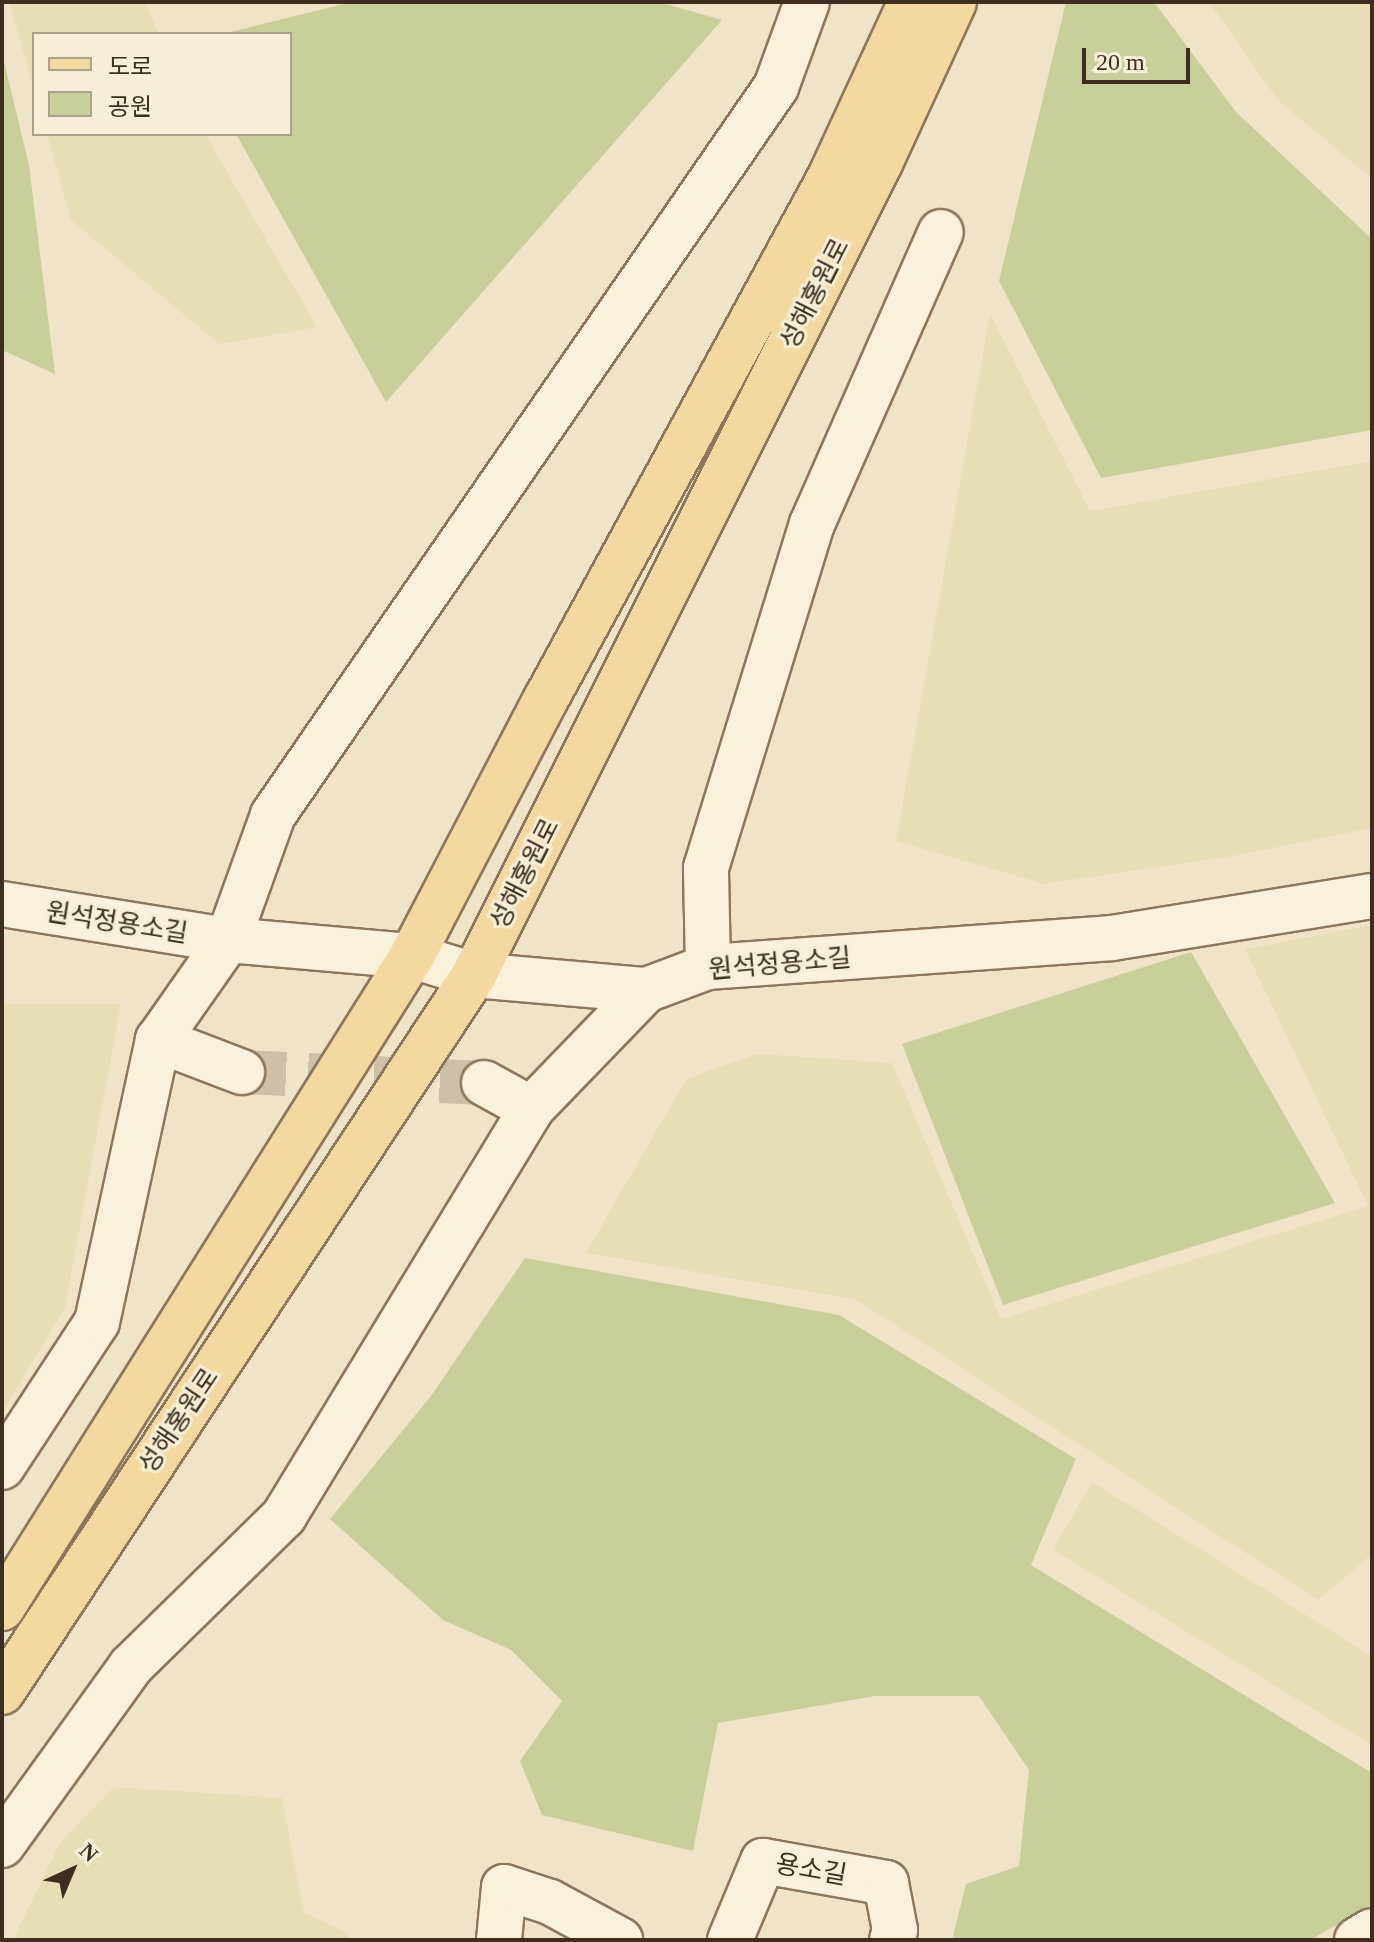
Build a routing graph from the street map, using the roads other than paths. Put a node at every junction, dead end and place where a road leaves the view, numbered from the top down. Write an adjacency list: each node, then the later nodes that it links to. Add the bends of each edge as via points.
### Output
1 (807, 2): 7 (street, via 776,87 273,815)
2 (911, 2): 8 (main road, 성해홍원로, via 830,177)
3 (954, 2): 10 (main road, 성해홍원로, via 880,163)
4 (941, 232): 9 (street, via 812,524 706,868)
5 (1372, 896): 9 (street, 원석정용소길, via 1112,938)
6 (2, 904): 7 (street, 원석정용소길)
7 (228, 940): 8 (street, 원석정용소길); 12 (street)
8 (412, 956): 10 (street, 원석정용소길); 17 (main road, 성해홍원로)
9 (708, 967): 11 (street, 원석정용소길)
10 (474, 975): 11 (street, 원석정용소길); 18 (main road, 성해홍원로)
11 (646, 990): 15 (street)
12 (158, 1040): 13 (street); 16 (street, via 97,1322)
13 (242, 1072)
14 (484, 1083): 15 (street)
15 (531, 1109): 19 (street, via 284,1516 131,1666)
16 (2, 1467)
17 (2, 1608)
18 (2, 1692)
19 (2, 1845)
20 (1372, 1931): 25 (street)
21 (499, 1940): 22 (street, via 504,1887 550,1902)
22 (620, 1940)
23 (730, 1940): 24 (street, 용소길, via 763,1861 886,1883 895,1930)
24 (892, 1940)
25 (1357, 1940)

